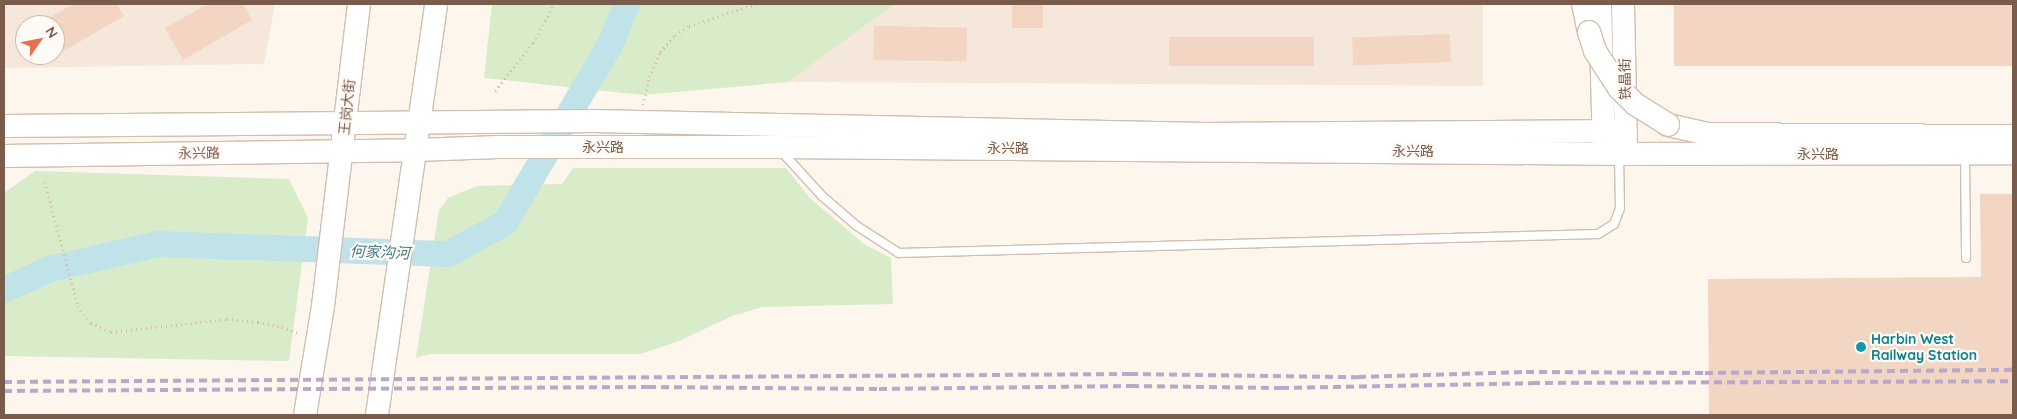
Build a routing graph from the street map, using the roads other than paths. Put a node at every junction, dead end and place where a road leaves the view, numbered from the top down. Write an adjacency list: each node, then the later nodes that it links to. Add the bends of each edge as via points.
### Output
1 (360, 4): 7 (main road, 王岗大街)
2 (436, 4): 6 (main road)
3 (1583, 4): 9 (main road, bridge, via 1595,51 1610,77 1635,104 1668,125 1708,134)
4 (1600, 4): 10 (main road, 铁晶街)
5 (1623, 4): 10 (main road, 铁晶街)
6 (419, 122): 7 (main road, 永兴路); 10 (main road, 永兴路, via 594,121); 13 (main road)
7 (345, 124): 8 (main road, 永兴路); 12 (main road, 王岗大街)
8 (4, 126)
9 (2013, 136)
10 (1616, 145): 11 (main road, 永兴路); 11 (lane, via 1620,208 1614,224 1598,234 899,253 857,226 829,202); 14 (main road, 永兴路)
11 (777, 147): 13 (main road, 永兴路)
12 (342, 150): 13 (main road, 永兴路); 16 (main road, 永兴路); 18 (main road, 王岗大街, via 323,306)
13 (416, 150): 19 (main road)
14 (1965, 153): 15 (main road, 永兴路); 17 (lane)
15 (2013, 153)
16 (4, 156)
17 (1966, 258)
18 (305, 415)
19 (377, 415)

